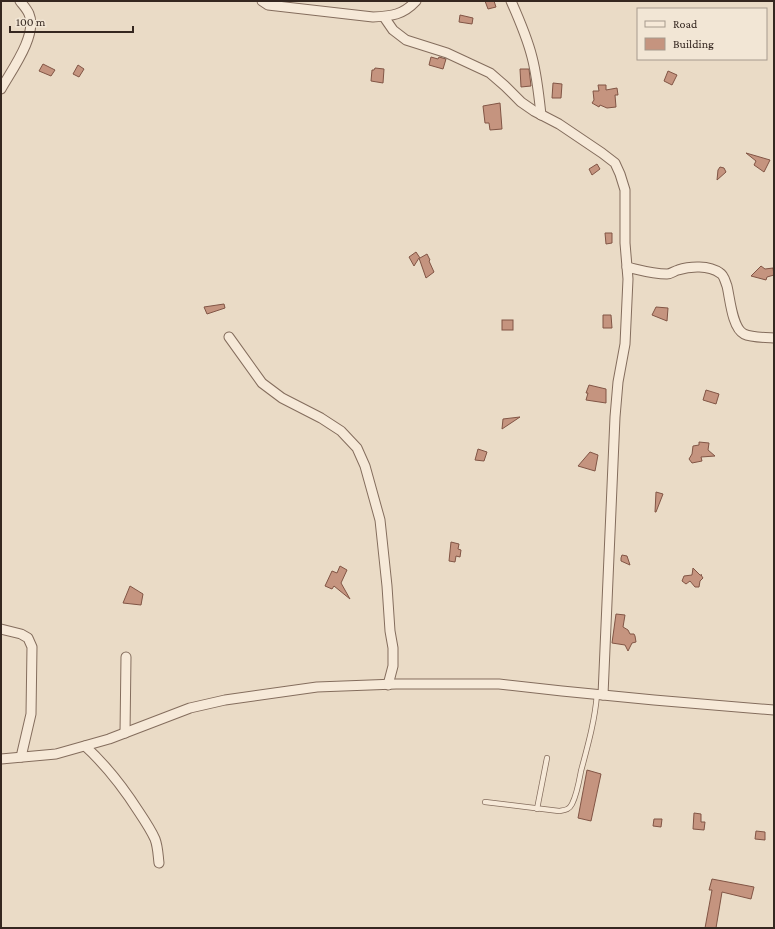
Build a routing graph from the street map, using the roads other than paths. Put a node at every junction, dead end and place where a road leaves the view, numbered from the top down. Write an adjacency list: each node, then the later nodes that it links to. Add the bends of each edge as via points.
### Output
1 (20, 1): 6 (street, via 29,14 30,33)
2 (262, 1): 5 (street, via 268,5 373,17)
3 (416, 1): 5 (street, via 404,11)
4 (511, 1): 7 (street, via 532,57)
5 (384, 16): 7 (street, via 393,30 406,40 447,53 490,73 521,102)
6 (1, 89)
7 (541, 115): 8 (street, via 559,124 615,163 625,190)
8 (627, 267): 10 (street, via 659,274 699,267 719,272 727,286 739,331); 14 (street, via 625,344 618,382 614,431)
9 (229, 337): 13 (street, via 262,383 282,398 342,431 357,448 365,466 380,520 393,666)
10 (774, 338)
11 (1, 629): 18 (street, via 28,638 32,648 31,714)
12 (126, 657): 16 (street)
13 (388, 685): 14 (street, via 499,684); 16 (street, via 317,688 225,700 190,708)
14 (600, 694): 15 (street); 22 (lane, via 572,804 567,810)
15 (774, 710)
16 (125, 733): 17 (street)
17 (85, 746): 18 (street, via 56,754); 23 (street, via 104,763 144,819 157,846)
18 (21, 757): 20 (street)
19 (547, 758): 22 (lane)
20 (1, 759)
21 (485, 802): 22 (lane)
22 (537, 809)
23 (158, 863)

